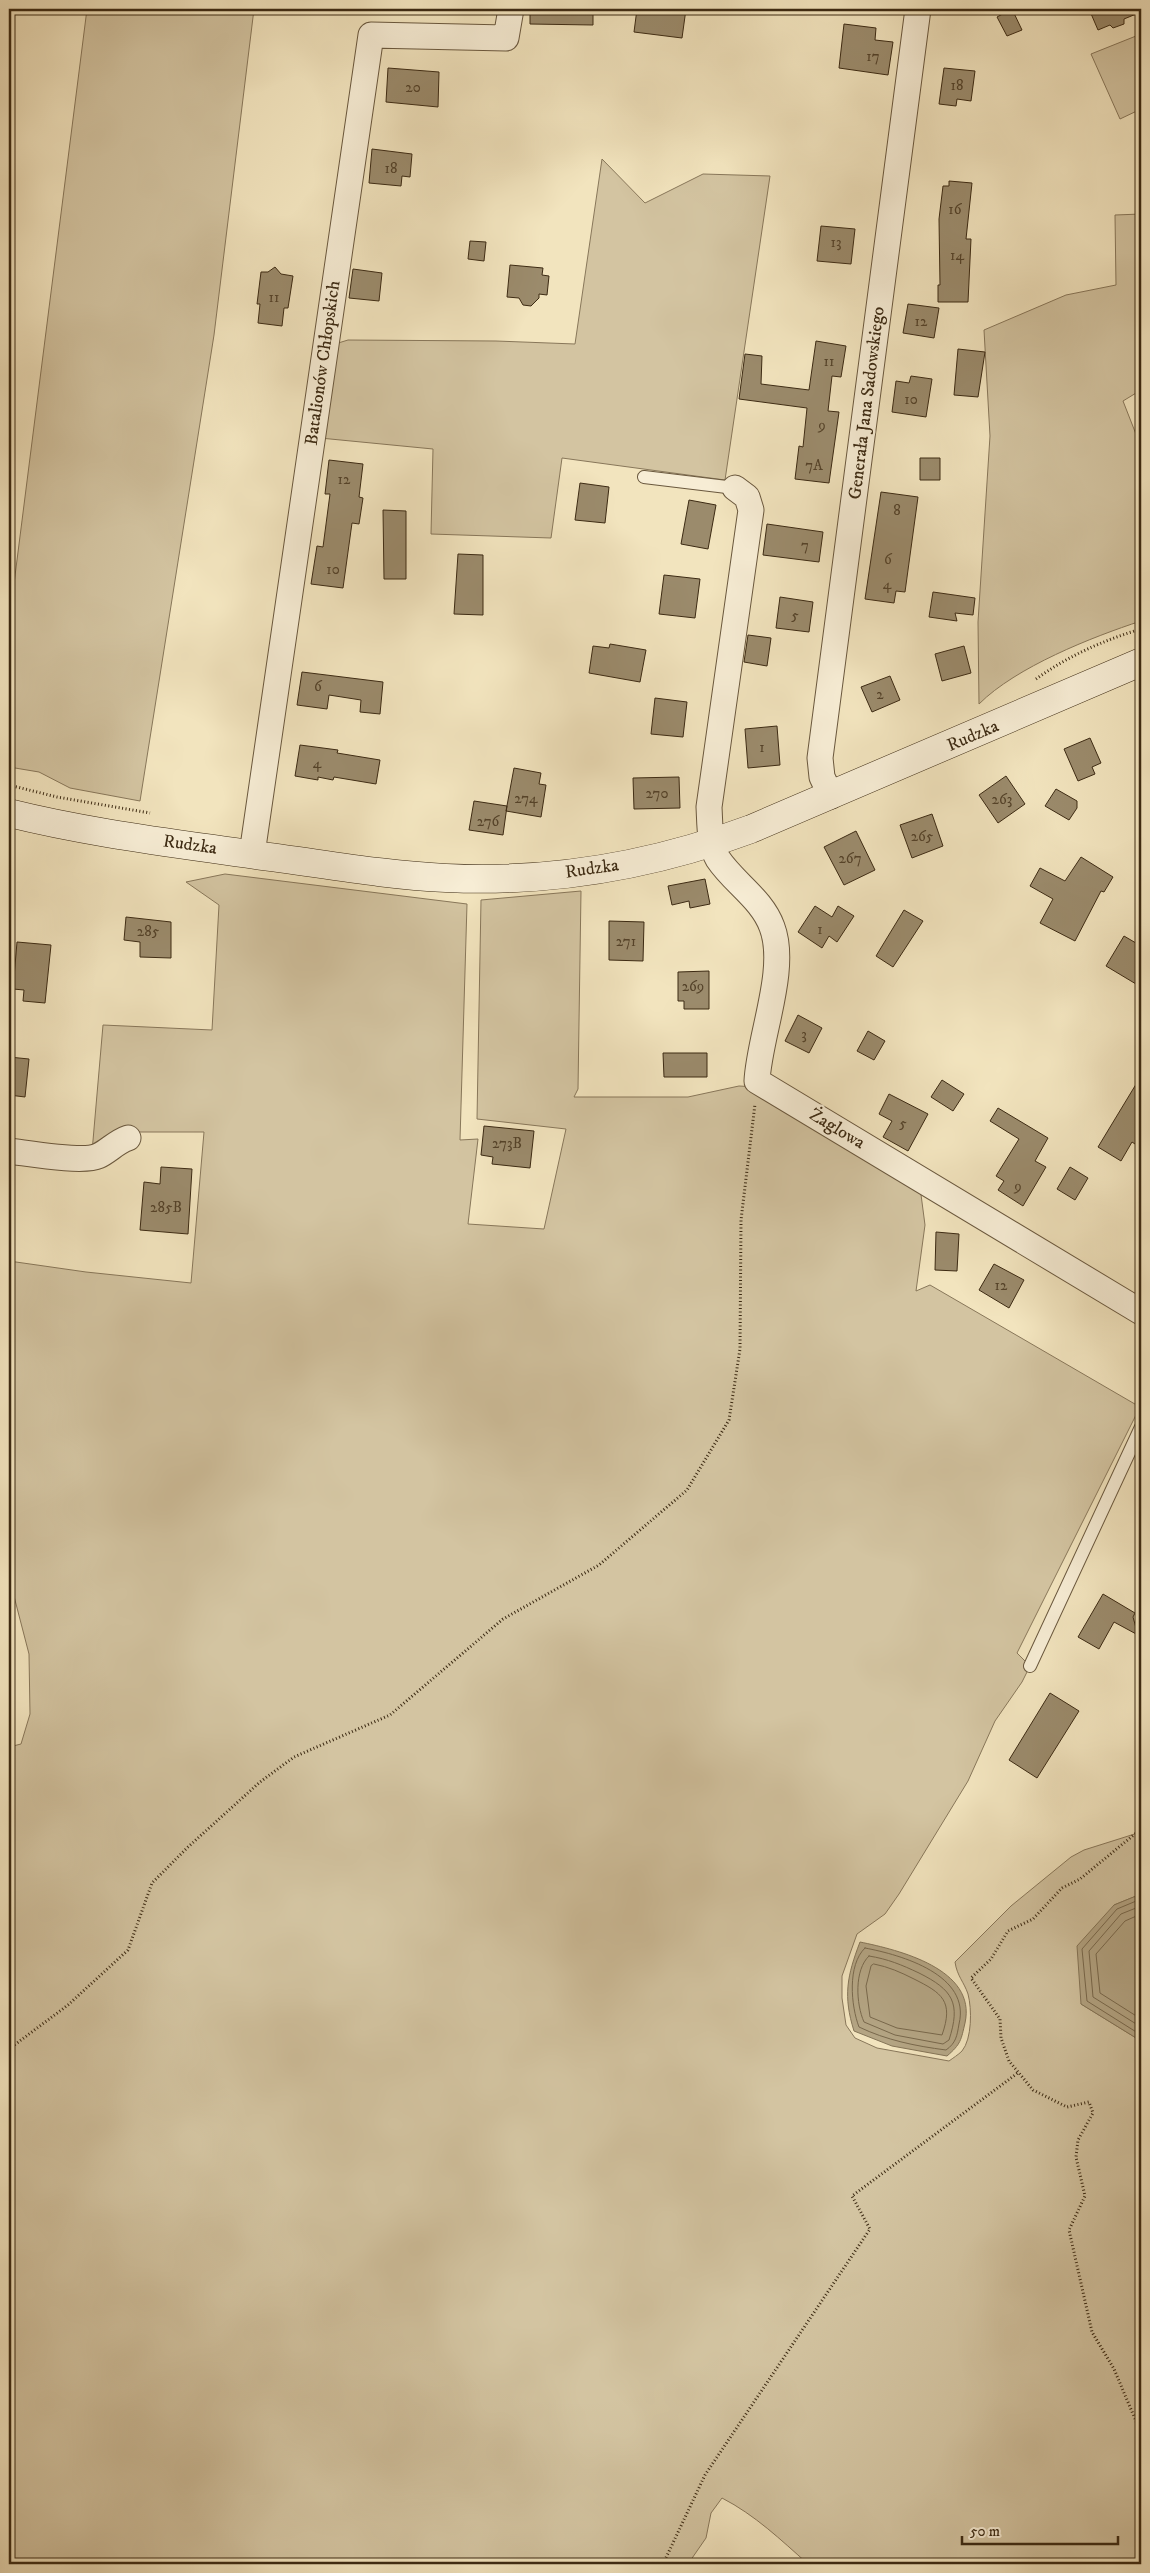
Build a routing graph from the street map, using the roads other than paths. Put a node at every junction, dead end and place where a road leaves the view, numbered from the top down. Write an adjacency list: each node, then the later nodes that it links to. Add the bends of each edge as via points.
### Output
1 (511, 9): 9 (street, Batalionów Chłopskich, via 506,38 371,35)
2 (918, 9): 6 (street, Generała Jana Sadowskiego, via 820,758 822,776)
3 (644, 477): 4 (lane)
4 (734, 488): 8 (street, via 747,497 751,510 709,807)
5 (1141, 662): 6 (main road, Rudzka)
6 (831, 796): 8 (main road, Rudzka)
7 (9, 813): 9 (main road, Rudzka, via 71,826)
8 (712, 842): 9 (main road, Rudzka, via 603,869 490,879 401,875); 12 (street, Żaglowa, via 718,858 763,909 774,935 773,993 757,1081)
9 (252, 854)
10 (128, 1138): 11 (street, via 98,1156 84,1158)
11 (9, 1151)
12 (1141, 1312)
13 (1141, 1427): 14 (lane)
14 (1030, 1666)

